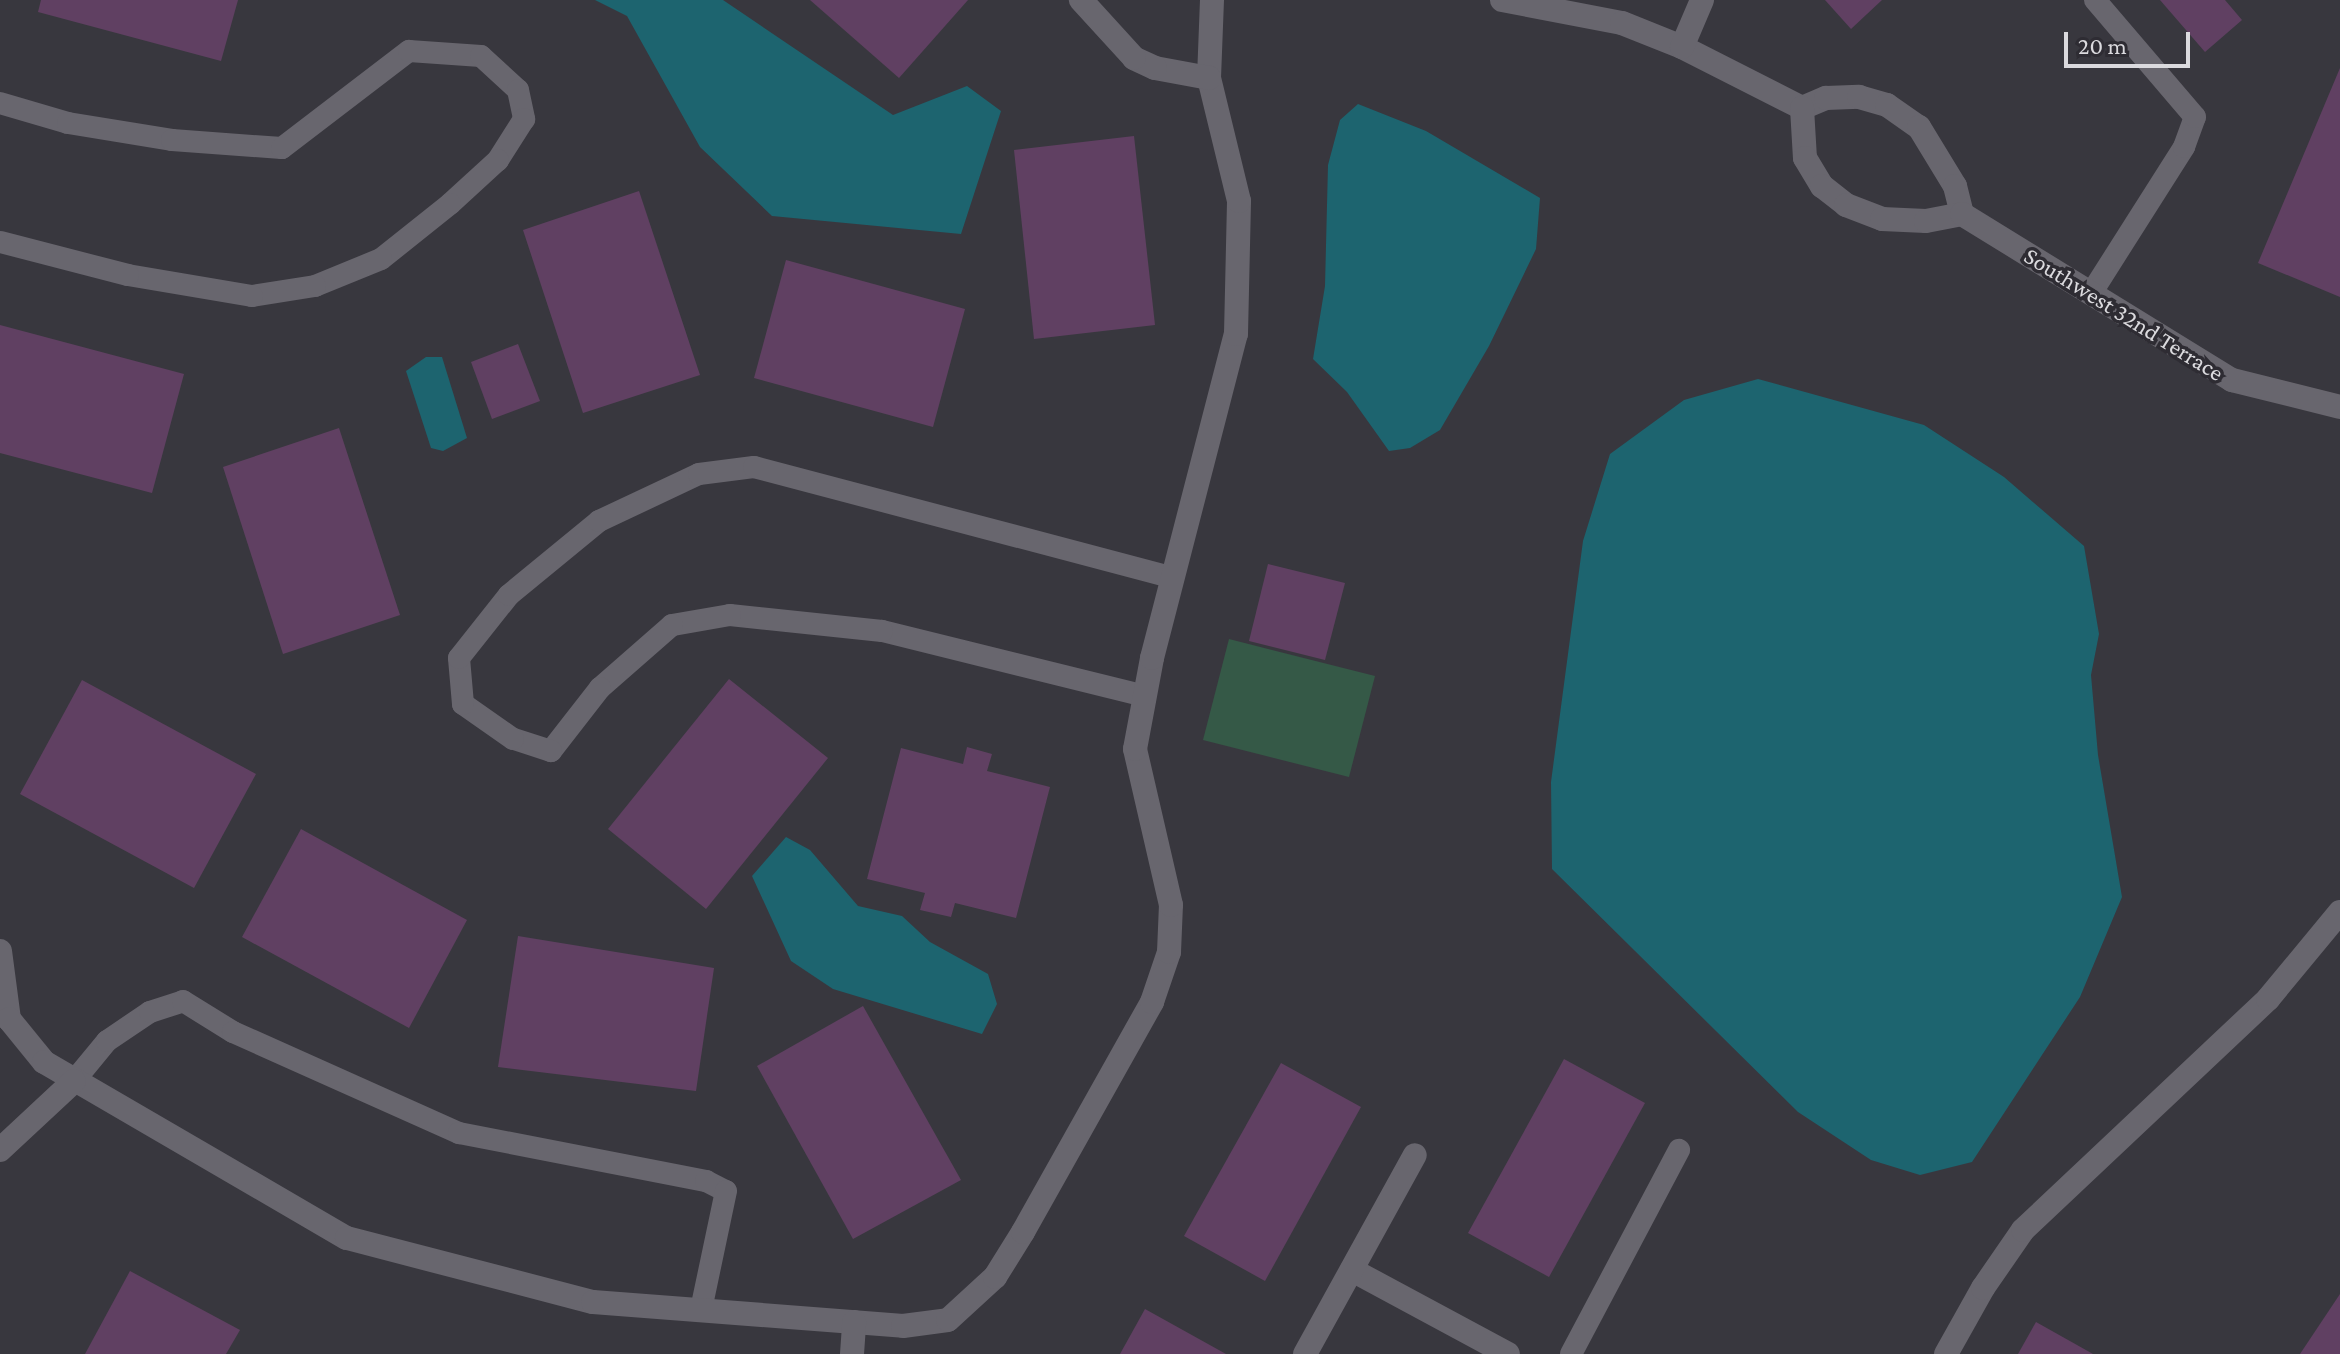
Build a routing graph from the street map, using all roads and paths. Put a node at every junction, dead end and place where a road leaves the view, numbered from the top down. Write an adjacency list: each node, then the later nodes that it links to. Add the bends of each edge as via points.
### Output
1 (1081, 0): 7 (street, via 1134,58 1155,68)
2 (1212, 0): 7 (street)
3 (1502, 0): 6 (street, via 1622,23)
4 (1702, 0): 6 (street)
5 (2095, 0): 12 (lane, via 2195,117 2184,147)
6 (1682, 47): 9 (street)
7 (1209, 78): 14 (street, via 1239,201 1236,334)
8 (0, 103): 11 (lane, via 68,123 172,140 282,148 409,51 481,56 518,90 524,119 498,160 381,259 315,286 252,296 128,275)
9 (1802, 108): 10 (street, via 1826,98 1859,97 1887,105 1919,127 1955,186); 10 (street, via 1805,158 1822,186 1846,205 1882,219 1926,221)
10 (1962, 214): 12 (street, Southwest 32nd Terrace)
11 (0, 242)
12 (2092, 292): 13 (street, Southwest 32nd Terrace, via 2232,380)
13 (2340, 407)
14 (1173, 578): 15 (street); 15 (lane, via 754,467 699,474 599,521 509,595 459,658 463,704 513,739 551,751 600,688 672,625 730,615 882,631)
15 (1145, 696): 24 (street, via 1135,749 1171,905 1169,952 1152,1002 995,1277 948,1320 903,1326)
16 (2340, 912): 29 (street, via 2268,999 2023,1230)
17 (0, 951): 18 (street, via 9,1019 44,1062)
18 (74, 1081): 19 (street); 23 (street, via 347,1238 593,1302); 23 (lane, via 107,1041 150,1012 183,1001 233,1032 459,1133 706,1181 726,1191)
19 (0, 1150)
20 (1679, 1150): 28 (lane)
21 (1415, 1155): 22 (street)
22 (1352, 1270): 26 (street); 27 (street)
23 (701, 1310): 24 (street)
24 (854, 1322): 25 (street)
25 (852, 1354)
26 (1305, 1354)
27 (1508, 1354)
28 (1571, 1354)
29 (1946, 1354)

